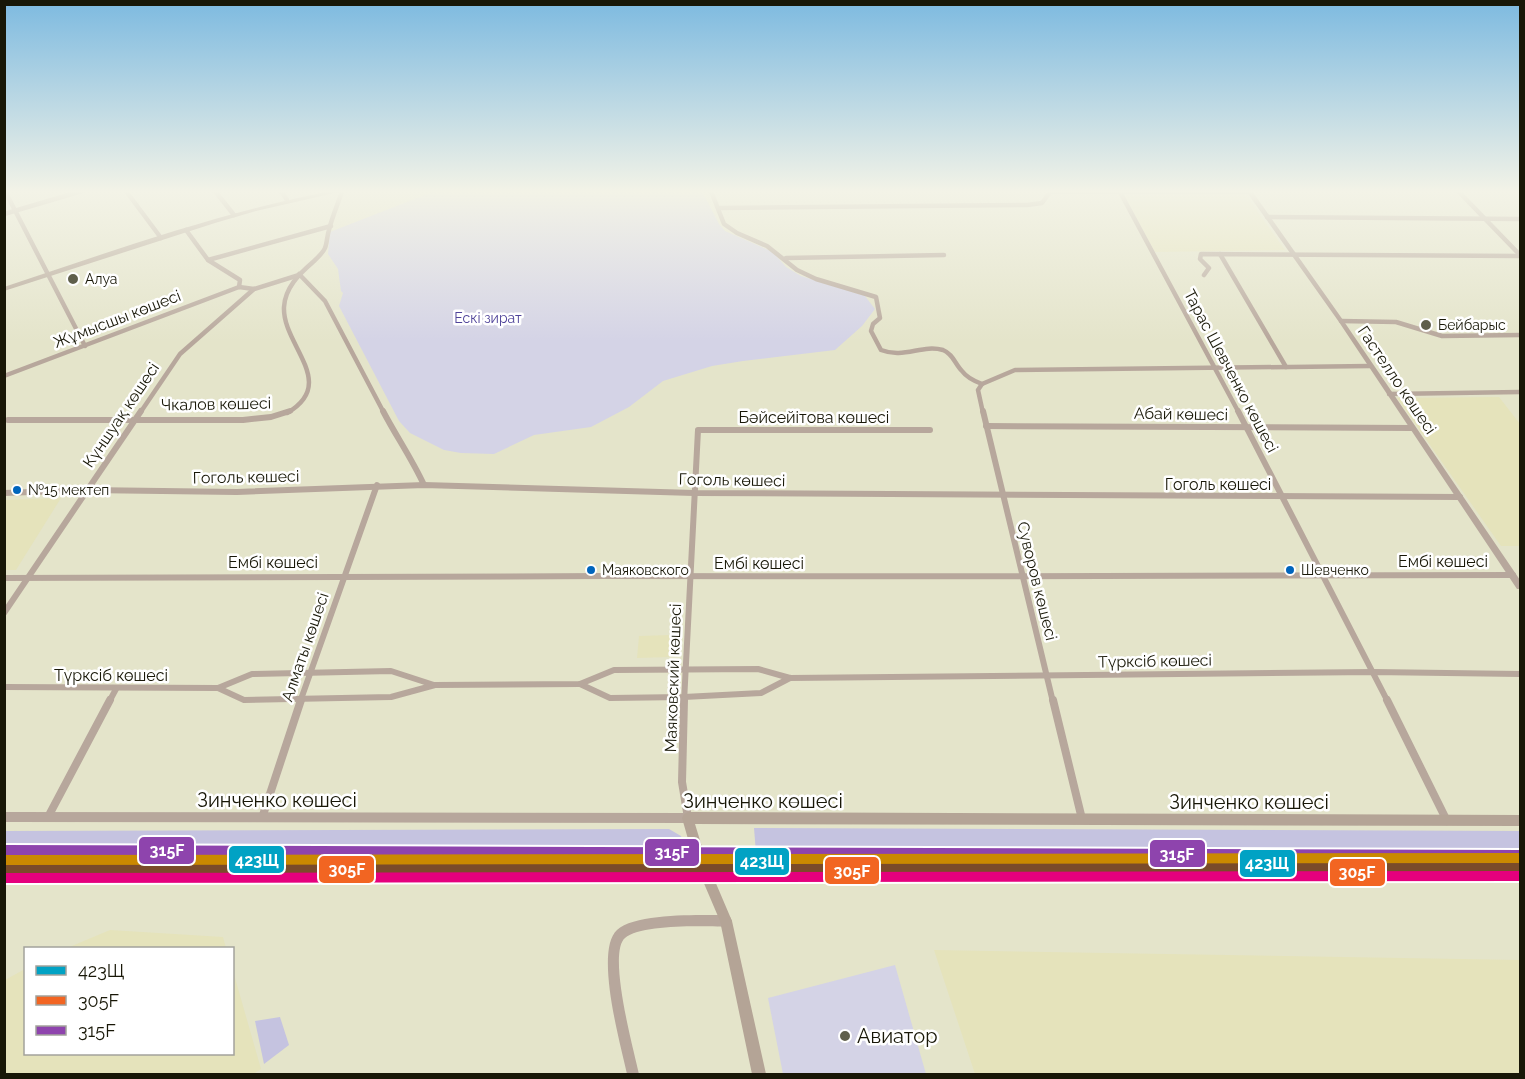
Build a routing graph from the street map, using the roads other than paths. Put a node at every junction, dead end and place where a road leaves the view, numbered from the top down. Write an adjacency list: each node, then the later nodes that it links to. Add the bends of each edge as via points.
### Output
1 (30, 241): 17 (street)
2 (151, 241): 17 (main road)
3 (194, 241): 15 (street)
4 (275, 241): 15 (street)
5 (325, 241): 16 (street, via 325,250)
6 (756, 241): 14 (street)
7 (1147, 241): 27 (street, Тарас Шевченко көшесі)
8 (1284, 241): 11 (street, Гастелло көшесі)
9 (1507, 241): 13 (street)
10 (1220, 254): 11 (street); 18 (street, via 1201,254 1200,259 1209,268); 26 (street)
11 (1293, 254): 13 (street); 22 (street, Гастелло көшесі)
12 (944, 255): 14 (street)
13 (1521, 256)
14 (786, 258): 29 (street, via 816,279 876,297 880,318 871,331 881,350 896,355 942,350 953,357 966,376)
15 (208, 260): 19 (street, via 240,280)
16 (299, 274): 21 (street, Күншуақ көшесі); 32 (street, Чкалов көшесі, via 284,305 287,335 309,375 308,387 298,406 281,416 243,420); 40 (street, via 326,301)
17 (47, 275): 20 (main road); 24 (street)
18 (1204, 276)
19 (239, 287): 21 (street); 24 (street, Жұмысшы көшесі)
20 (4, 289)
21 (254, 289): 32 (street, Күншуақ көшесі, via 180,354)
22 (1341, 321): 23 (street, via 1396,322 1442,336); 25 (street, Гастелло көшесі)
23 (1521, 335)
24 (85, 346): 28 (street, Жұмысшы көшесі)
25 (1370, 366): 26 (street); 31 (street, Гастелло көшесі)
26 (1286, 367): 27 (street)
27 (1215, 368): 29 (street, via 1015,370); 36 (street, Тарас Шевченко көшесі)
28 (4, 376)
29 (982, 384): 34 (street, Суворов көшесі, via 978,390)
30 (1521, 392): 31 (street)
31 (1389, 394): 35 (street, Гастелло көшесі)
32 (135, 419): 33 (street, Чкалов көшесі); 41 (street, Күншуақ көшесі)
33 (8, 420)
34 (986, 426): 36 (street, Абай көшесі); 44 (street, Суворов көшесі)
35 (1412, 428): 36 (street, Абай көшесі); 45 (street, Гастелло көшесі)
36 (1248, 429): 46 (street, Тарас Шевченко көшесі)
37 (698, 430): 38 (street, Бәйсейітова көшесі); 43 (street, Маяковский көшесі)
38 (930, 430)
39 (377, 485): 40 (street, Гоголь көшесі); 41 (street, Гоголь көшесі, via 237,492); 48 (street, Алматы көшесі)
40 (424, 485): 43 (street, Гоголь көшесі)
41 (87, 490): 42 (street, Гоголь көшесі); 52 (street, Күншуақ көшесі)
42 (4, 493)
43 (694, 493): 44 (street, Гоголь көшесі); 50 (street, Маяковский көшесі)
44 (1002, 496): 46 (street, Гоголь көшесі); 53 (street, Суворов көшесі)
45 (1460, 497): 46 (street, Гоголь көшесі); 47 (street, Гастелло көшесі)
46 (1281, 498): 49 (street, Тарас Шевченко көшесі)
47 (1513, 574): 49 (street, Ембі көшесі); 54 (street, Гастелло көшесі)
48 (344, 575): 50 (street, Ембі көшесі); 52 (street, Ембі көшесі); 58 (street, Алматы көшесі)
49 (1321, 575): 53 (street, Ембі көшесі); 57 (street, Тарас Шевченко көшесі)
50 (691, 576): 53 (street, Ембі көшесі); 56 (street, Маяковский көшесі)
51 (4, 578): 52 (street, Ембі көшесі)
52 (29, 578): 55 (street, Күншуақ көшесі)
53 (1024, 578): 60 (street, Суворов көшесі)
54 (1521, 586)
55 (4, 614)
56 (685, 669): 61 (street, Түрксіб көшесі, via 759,669); 62 (street, Түрксіб көшесі, via 614,670); 67 (street, Маяковский көшесі)
57 (1373, 672): 59 (street, Түрксіб көшесі); 60 (street, Түрксіб көшесі); 74 (street, Тарас Шевченко көшесі)
58 (310, 673): 63 (street, Түрксіб көшесі, via 391,671); 65 (street, Түрксіб көшесі, via 252,674); 68 (street, Алматы көшесі)
59 (1521, 674)
60 (1046, 676): 61 (street, Түрксіб көшесі); 73 (street, Суворов көшесі)
61 (790, 678): 67 (street, Түрксіб көшесі, via 761,693)
62 (580, 684): 63 (street, Түрксіб көшесі); 67 (street, Түрксіб көшесі, via 610,698)
63 (435, 685): 68 (street, Түрксіб көшесі, via 391,697)
64 (4, 687): 66 (street, Түрксіб көшесі)
65 (218, 688): 66 (street, Түрксіб көшесі); 68 (street, Түрксіб көшесі, via 242,700)
66 (116, 689): 70 (street)
67 (684, 697): 72 (street, Маяковский көшесі, via 682,782)
68 (301, 699): 71 (street, Алматы көшесі)
69 (4, 817): 70 (street, Зинченко көшесі)
70 (48, 818): 71 (street, Зинченко көшесі)
71 (262, 818): 72 (street, Зинченко көшесі)
72 (688, 818): 73 (main road, Зинченко көшесі); 76 (main road, via 700,860)
73 (1083, 820): 74 (main road, Зинченко көшесі)
74 (1447, 821): 75 (main road, Зинченко көшесі)
75 (1521, 821)
76 (726, 921): 77 (street, via 631,928 616,942 613,955); 78 (main road)
77 (633, 1074)
78 (759, 1074)

